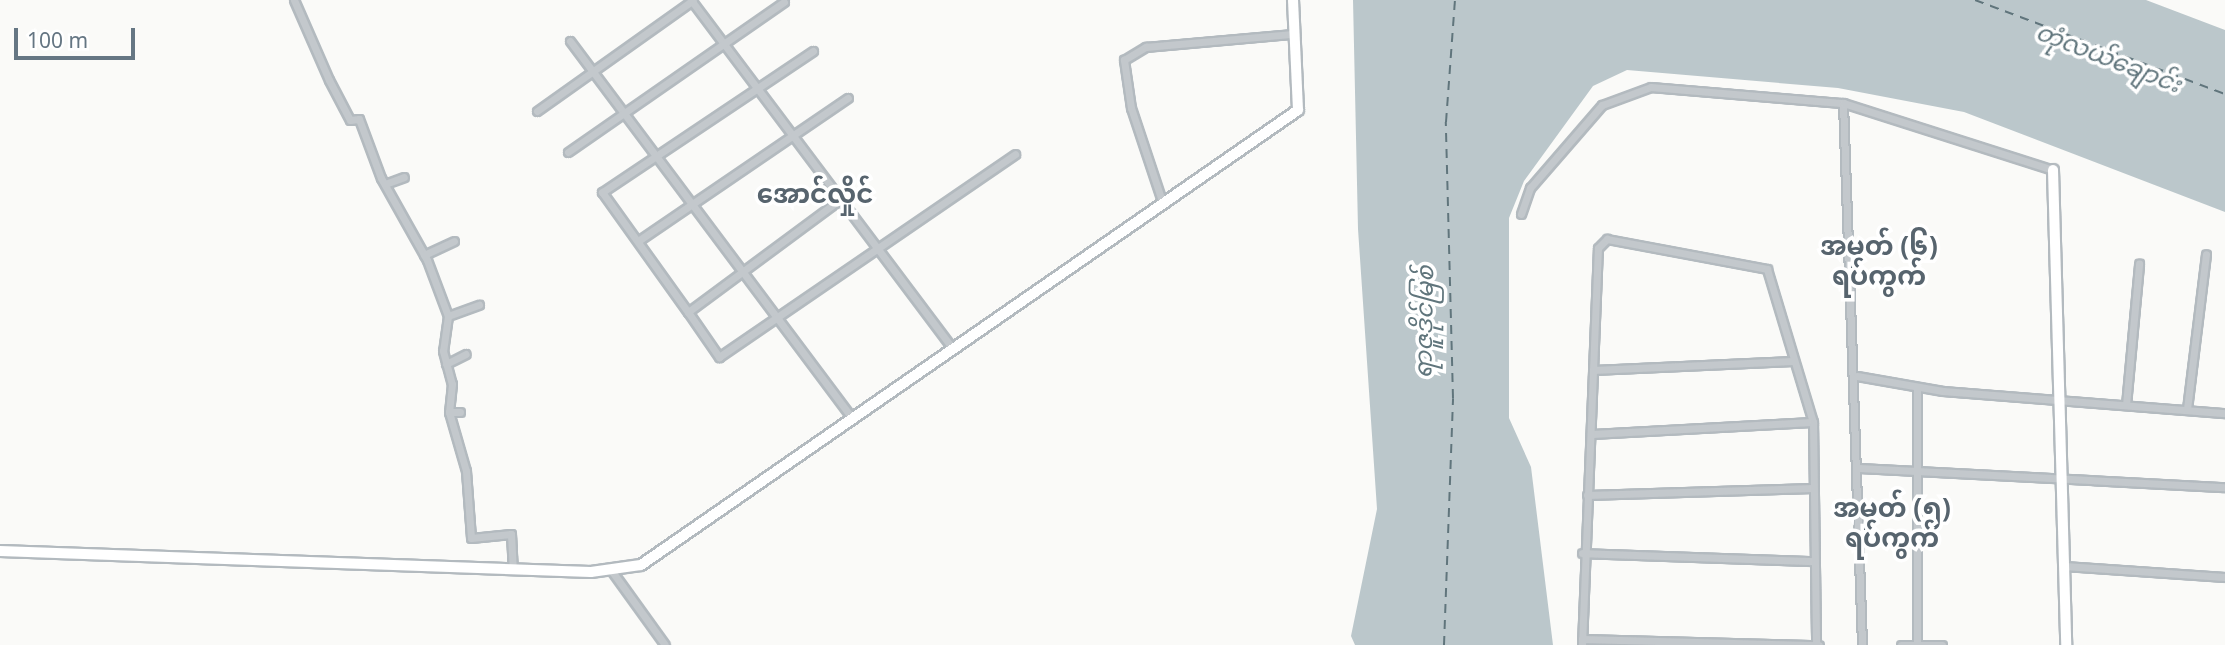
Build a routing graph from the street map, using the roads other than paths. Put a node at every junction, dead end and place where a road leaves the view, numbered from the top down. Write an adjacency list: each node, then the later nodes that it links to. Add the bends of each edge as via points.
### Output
1 (294, 0): 21 (street, via 350,120 359,118)
2 (692, 0): 7 (street); 9 (street)
3 (1293, 0): 5 (street)
4 (784, 2): 7 (street)
5 (1292, 34): 23 (street, via 1298,110); 23 (street, via 1146,47 1124,60 1131,108)
6 (570, 41): 9 (street)
7 (724, 44): 10 (street); 14 (street)
8 (813, 51): 10 (street)
9 (591, 69): 13 (street); 14 (street)
10 (758, 87): 15 (street); 18 (street)
11 (848, 98): 15 (street)
12 (1843, 103): 19 (street); 25 (street, via 1651,88 1615,97 1530,188); 42 (street)
13 (537, 111)
14 (625, 114): 16 (street); 18 (street)
15 (794, 136): 22 (street); 24 (street)
16 (568, 152)
17 (1015, 154): 28 (street)
18 (657, 155): 24 (street); 27 (street, via 602,192)
19 (2053, 170): 44 (street)
20 (404, 177): 21 (street)
21 (385, 184): 30 (street)
22 (842, 198): 28 (street); 32 (street)
23 (1162, 201): 37 (street)
24 (695, 204): 27 (street); 32 (street)
25 (1521, 214)
26 (454, 241): 30 (street)
27 (638, 242): 34 (street)
28 (880, 251): 36 (street); 37 (street)
29 (2206, 254): 46 (street)
30 (424, 255): 35 (street)
31 (2138, 264): 45 (street)
32 (746, 270): 34 (street); 36 (street)
33 (479, 305): 35 (street)
34 (688, 312): 36 (street, via 719,358)
35 (448, 316): 40 (street)
36 (780, 316): 50 (street)
37 (952, 348): 50 (street)
38 (466, 354): 40 (street)
39 (1793, 361): 41 (street); 41 (street, via 1764,266 1607,239 1598,248); 51 (street)
40 (446, 364): 47 (street, via 452,384)
41 (1593, 370): 52 (street)
42 (1857, 376): 43 (street); 53 (street)
43 (1917, 387): 44 (street); 54 (street)
44 (2058, 401): 45 (street); 55 (street)
45 (2126, 405): 46 (street)
46 (2187, 409): 49 (street)
47 (449, 412): 48 (street); 63 (street, via 466,471 471,538 511,534)
48 (460, 412)
49 (2225, 412)
50 (852, 418): 64 (street, via 641,565)
51 (1813, 422): 52 (street); 57 (street)
52 (1591, 434): 58 (street)
53 (1859, 468): 54 (street); 70 (street)
54 (1918, 471): 55 (street); 72 (street)
55 (2062, 482): 56 (street, via 2134,479); 62 (street)
56 (2225, 487)
57 (1813, 488): 58 (street); 61 (street)
58 (1587, 495): 60 (street)
59 (0, 551): 63 (street)
60 (1582, 553): 61 (street); 66 (street)
61 (1812, 561): 69 (street)
62 (2064, 566): 65 (street); 74 (street)
63 (513, 569): 64 (street)
64 (611, 570): 68 (street)
65 (2225, 577)
66 (1582, 642): 67 (street)
67 (1749, 644): 69 (street)
68 (665, 645)
69 (1817, 645)
70 (1862, 645)
71 (1901, 645): 72 (street)
72 (1917, 645): 73 (street)
73 (1942, 645)
74 (2066, 645)

